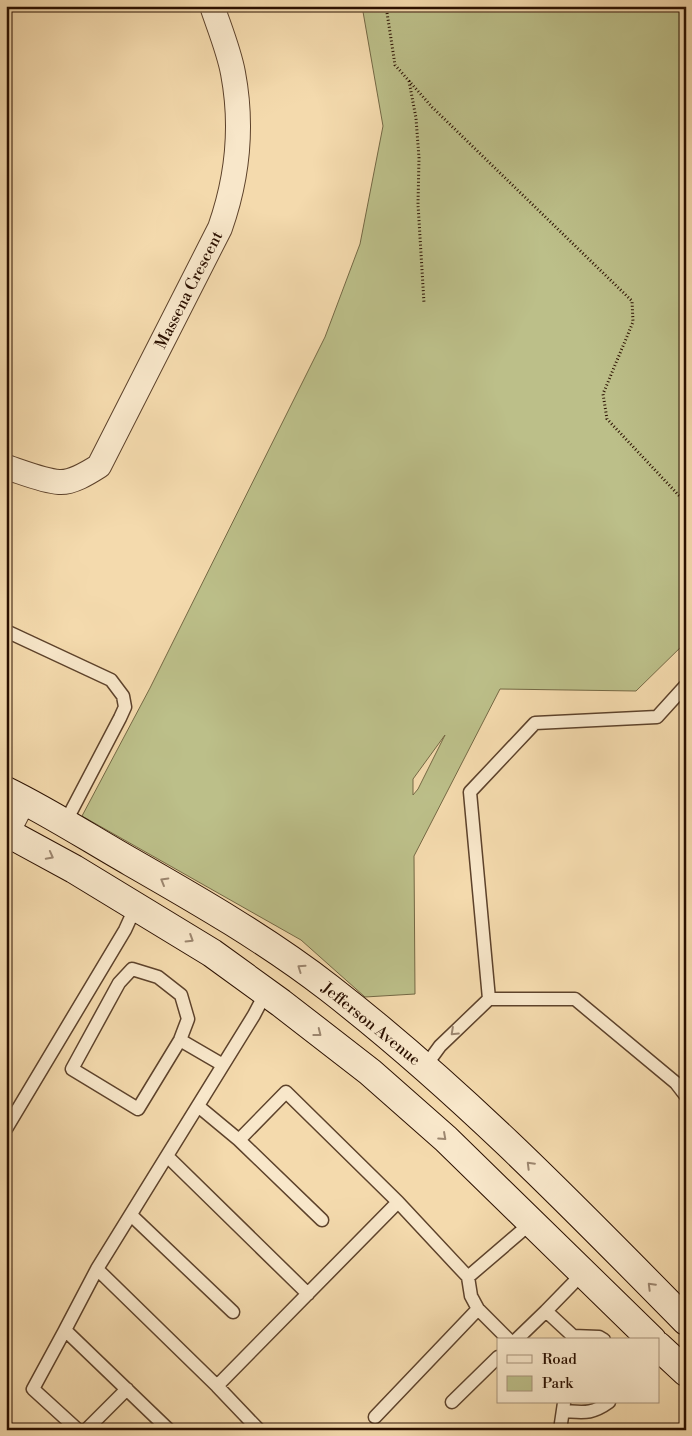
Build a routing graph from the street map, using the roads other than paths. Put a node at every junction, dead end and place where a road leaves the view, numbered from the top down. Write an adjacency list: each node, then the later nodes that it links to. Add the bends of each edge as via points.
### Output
1 (212, 6): 2 (street, Massena Crescent, via 233,72 238,118 237,159 230,201 220,228 99,466 82,476 60,482)
2 (6, 467)
3 (6, 631): 6 (lane, via 111,680 124,696 125,707 120,718)
4 (686, 685): 11 (lane, via 656,717 535,723 470,792)
5 (15, 795): 6 (street, Jefferson Avenue); 7 (street)
6 (65, 823): 9 (street, Jefferson Avenue, one-way to 6)
7 (7, 833): 8 (street, one-way to 8)
8 (136, 906): 10 (street, one-way to 10, via 212,953); 17 (lane, via 125,930)
9 (269, 946): 10 (street, via 271,971); 14 (street, Jefferson Avenue, one-way to 9, via 328,987)
10 (266, 992): 13 (lane); 24 (street, one-way to 24, via 370,1072 439,1133)
11 (489, 999): 14 (lane, one-way to 14, via 440,1046); 15 (lane, via 574,999 676,1083)
12 (180, 1040): 12 (lane, via 188,1019 181,995 158,977 132,969 119,983 72,1069 138,1108); 13 (lane)
13 (223, 1065): 16 (lane)
14 (424, 1068): 20 (street, Jefferson Avenue, one-way to 14)
15 (686, 1096)
16 (198, 1106): 18 (lane); 19 (lane)
17 (6, 1129)
18 (239, 1140): 21 (lane, via 286,1092); 23 (lane)
19 (167, 1156): 22 (lane); 28 (lane)
20 (565, 1199): 24 (street); 32 (street, Jefferson Avenue, one-way to 20)
21 (398, 1202): 27 (lane); 28 (lane)
22 (131, 1215): 25 (lane); 31 (lane)
23 (322, 1220)
24 (531, 1223): 26 (street); 27 (lane)
25 (97, 1268): 33 (lane); 42 (lane)
26 (583, 1273): 30 (lane); 38 (street)
27 (468, 1277): 29 (lane, via 471,1296)
28 (308, 1294): 42 (lane)
29 (478, 1309): 34 (lane); 47 (lane)
30 (546, 1311): 35 (lane); 36 (lane)
31 (233, 1312)
32 (686, 1320)
33 (65, 1330): 43 (lane); 48 (lane, via 33,1389)
34 (507, 1338)
35 (518, 1338)
36 (573, 1338): 37 (lane)
37 (601, 1338)
38 (650, 1338)
39 (660, 1348): 41 (street)
40 (497, 1358): 44 (lane)
41 (686, 1372)
42 (217, 1386): 51 (lane)
43 (127, 1389): 49 (lane); 50 (lane)
44 (452, 1402)
45 (606, 1404): 46 (lane, via 589,1412)
46 (563, 1406): 52 (lane)
47 (375, 1417)
48 (78, 1430)
49 (86, 1430)
50 (169, 1430)
51 (259, 1430)
52 (560, 1430)

